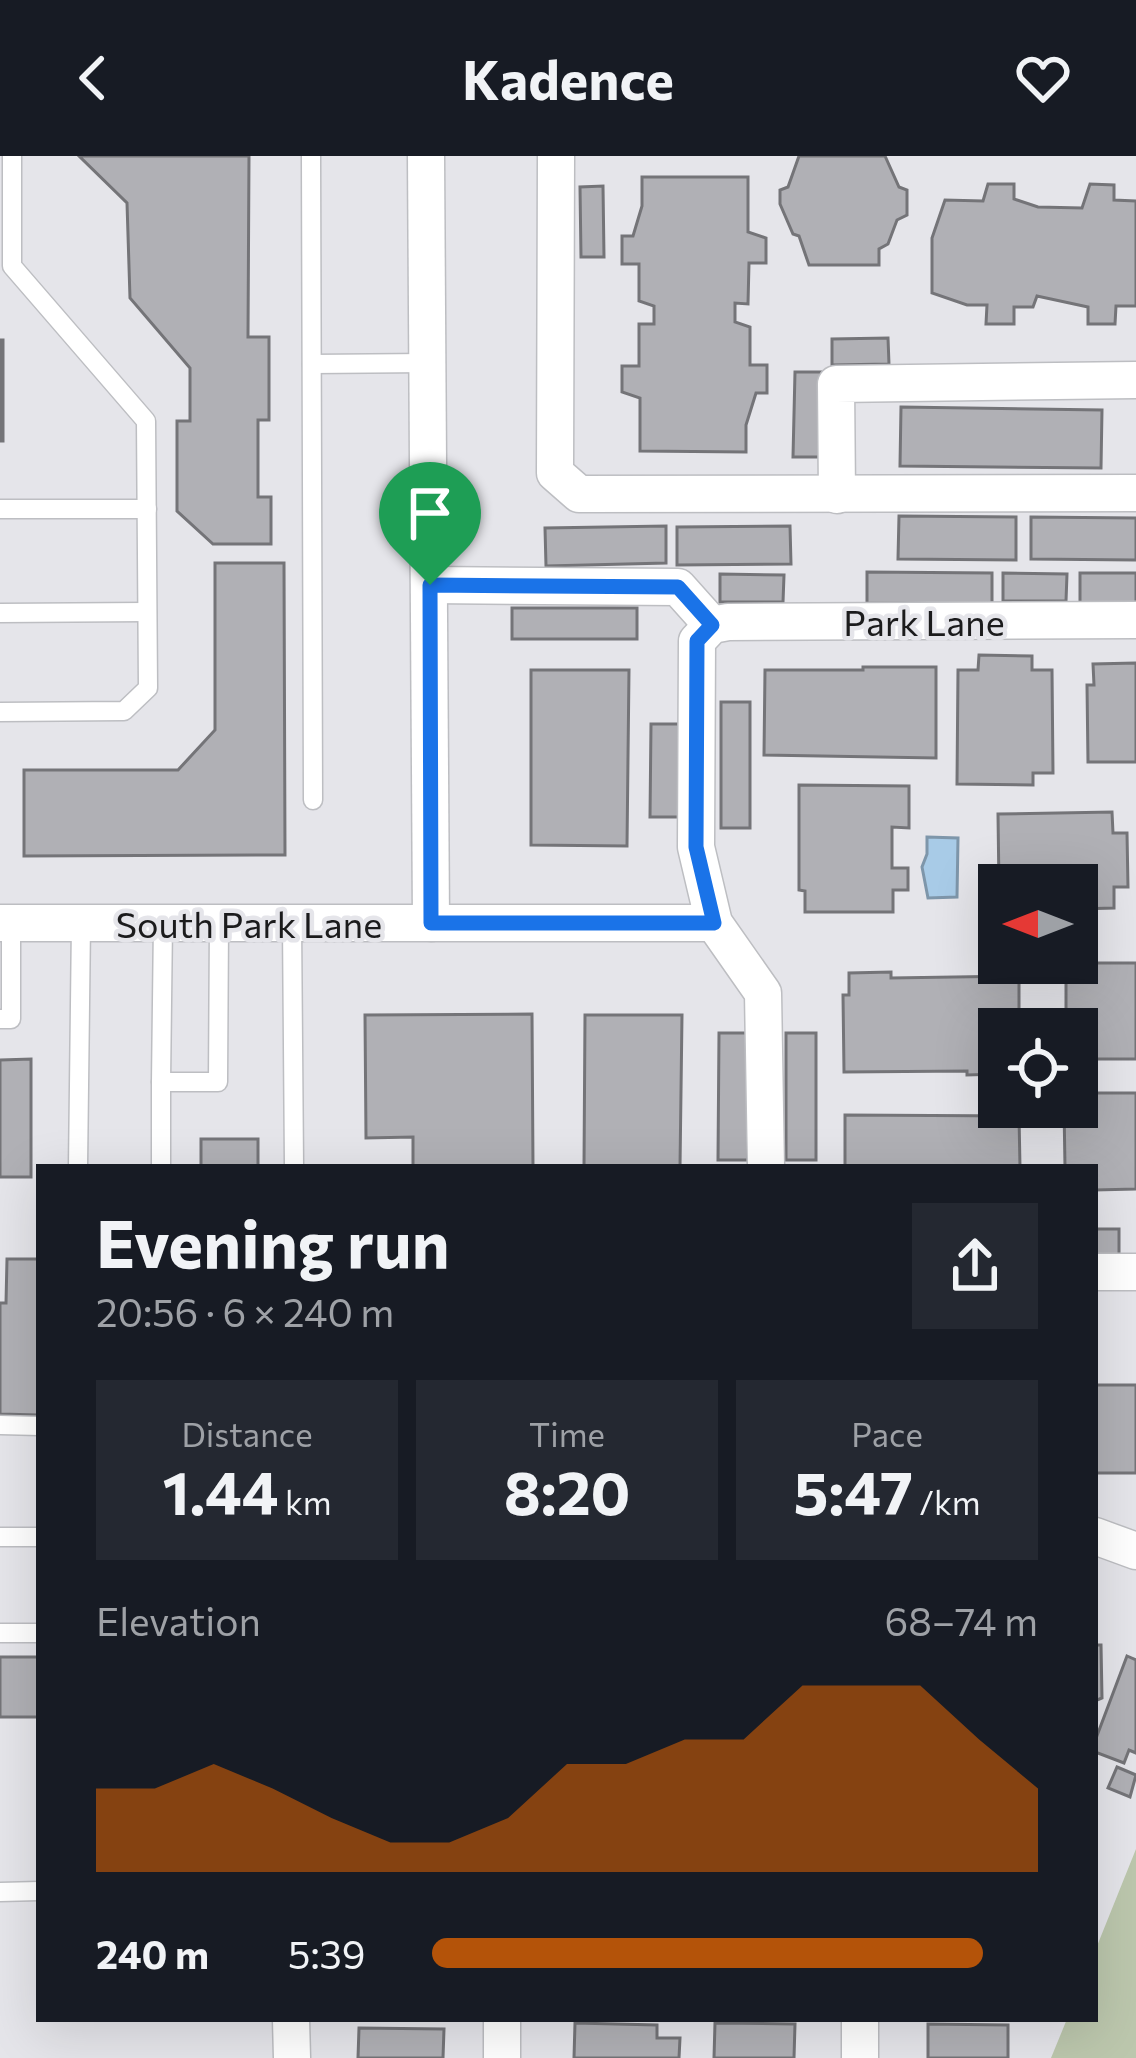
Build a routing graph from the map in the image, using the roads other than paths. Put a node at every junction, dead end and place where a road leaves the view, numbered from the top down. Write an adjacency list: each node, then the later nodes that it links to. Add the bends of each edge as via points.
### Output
1 (12, 156): 5 (lane)
2 (311, 156): 8 (lane)
3 (426, 156): 7 (street)
4 (556, 156): 11 (street, via 555,473 579,494)
5 (6, 184): 6 (lane)
6 (6, 266): 13 (lane, via 146,422)
7 (428, 363): 8 (lane); 14 (street)
8 (312, 364): 20 (lane)
9 (1136, 380): 11 (street, via 836,384)
10 (1136, 493): 11 (street)
11 (837, 495)
12 (0, 509): 13 (lane)
13 (147, 509): 15 (lane)
14 (430, 585): 18 (street, via 678,587); 26 (street)
15 (147, 612): 16 (lane); 19 (lane, via 148,688 124,711)
16 (0, 613)
17 (1136, 620): 18 (street, Park Lane)
18 (712, 625): 27 (street, via 697,641 696,847)
19 (0, 712)
20 (313, 800)
21 (6, 922): 22 (street, South Park Lane); 28 (lane, via 11,1019)
22 (81, 922): 23 (street, South Park Lane); 30 (lane)
23 (164, 923): 24 (street, South Park Lane); 29 (lane)
24 (219, 923): 25 (street, South Park Lane); 29 (lane, via 218,1082)
25 (292, 923): 26 (street, South Park Lane); 32 (lane)
26 (431, 923): 27 (street, South Park Lane)
27 (714, 923): 33 (street, via 763,993)
28 (0, 1019)
29 (161, 1082): 31 (lane)
30 (78, 1164)
31 (161, 1164)
32 (294, 1164)
33 (766, 1164)
34 (1136, 1272): 35 (street)
35 (1098, 1273)
36 (0, 1425): 37 (lane)
37 (36, 1426)
38 (0, 1537): 39 (lane)
39 (36, 1537)
40 (1098, 1537): 41 (street)
41 (1136, 1551)
42 (0, 1633): 43 (lane)
43 (36, 1633)
44 (36, 1891): 45 (lane)
45 (0, 1892)
46 (291, 2022): 49 (street)
47 (502, 2022): 50 (street)
48 (860, 2022): 51 (street)
49 (292, 2058)
50 (502, 2058)
51 (860, 2058)

